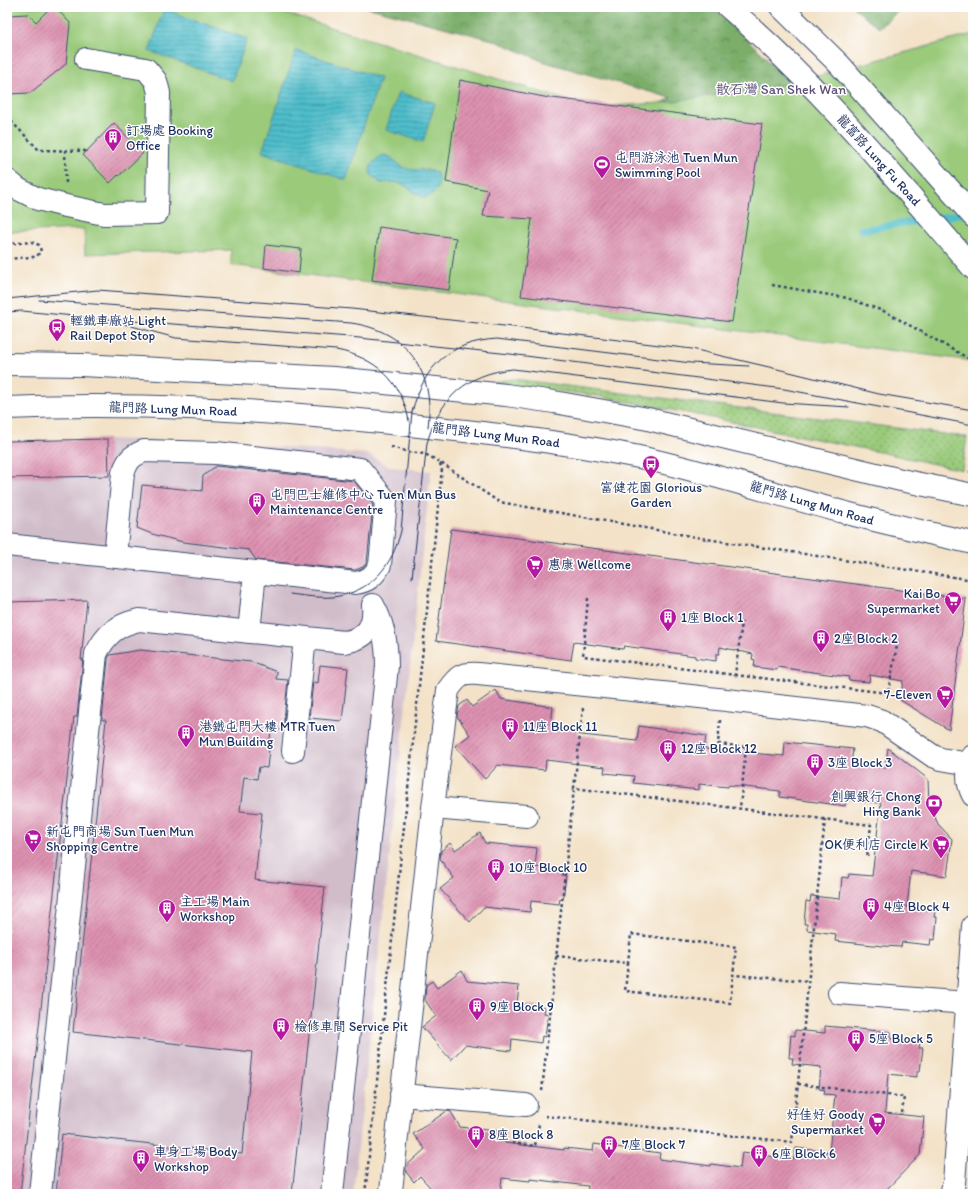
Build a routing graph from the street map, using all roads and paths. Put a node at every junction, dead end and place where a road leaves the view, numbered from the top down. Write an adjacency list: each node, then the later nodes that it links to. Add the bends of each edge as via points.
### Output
1 (728, 7): 10 (main road, 龍富路 Lung Fu Road, via 815,90)
2 (781, 7): 7 (main road, via 839,64)
3 (86, 59): 6 (main road, via 146,69 156,81 159,93 157,213 104,214 66,206 38,199)
4 (7, 117): 5 (path, via 39,150)
5 (86, 151)
6 (7, 180)
7 (973, 216)
8 (7, 244): 9 (path, via 32,242 39,245 41,251 33,257)
9 (7, 259)
10 (973, 268)
11 (772, 285): 12 (path, via 847,298 886,312)
12 (973, 361)
13 (7, 364): 18 (main road, via 81,365 334,378 506,395 648,419 901,480)
14 (7, 408): 19 (main road, 龍門路 Lung Mun Road, via 230,410 300,414 502,434 594,448 686,468 868,519)
15 (389, 446): 17 (path, via 425,454)
16 (973, 453): 18 (path)
17 (438, 461): 23 (path, via 499,502 707,539); 62 (path, via 442,469)
18 (972, 486)
19 (973, 543)
20 (7, 545): 21 (main road)
21 (115, 557): 22 (main road); 24 (main road, via 123,473 134,455 144,451 216,453 360,469 386,501 380,565 371,578)
22 (255, 572): 24 (main road); 30 (main road)
23 (973, 580)
24 (356, 583): 28 (main road)
25 (973, 585): 26 (path)
26 (973, 594)
27 (588, 598): 33 (path, via 583,656)
28 (372, 604): 31 (main road, via 374,616 371,626 364,635 344,642); 61 (main road, via 385,635 387,666)
29 (742, 622): 34 (path)
30 (249, 632): 31 (main road); 60 (main road, via 139,620 123,625 108,635 96,654)
31 (305, 638): 38 (main road)
32 (898, 640): 34 (path, via 888,693)
33 (684, 669): 34 (path); 35 (path)
34 (735, 675)
35 (682, 695): 39 (main road, via 877,718 933,756 941,759); 42 (main road, via 467,673 456,678 448,690)
36 (577, 707): 40 (path, via 583,707)
37 (720, 717): 43 (path, via 718,744 746,747)
38 (293, 751)
39 (971, 760): 41 (main road, via 967,777)
40 (574, 788): 43 (path); 48 (path)
41 (973, 795)
42 (433, 808): 44 (main road); 55 (main road)
43 (740, 808): 45 (path)
44 (527, 816)
45 (825, 819): 46 (path, via 871,825); 51 (path)
46 (867, 858)
47 (973, 926): 53 (main road)
48 (556, 956): 49 (path); 56 (path)
49 (628, 963): 50 (path, via 625,991 730,1003); 50 (path, via 631,934 736,947)
50 (733, 975): 51 (path)
51 (808, 981): 54 (path)
52 (840, 993): 53 (main road)
53 (967, 1003): 64 (main road, via 954,1183)
54 (798, 1084): 56 (path, via 792,1142); 57 (path, via 904,1097)
55 (401, 1095): 56 (main road); 63 (main road)
56 (536, 1104)
57 (902, 1113)
58 (539, 1123): 59 (path, via 535,1146)
59 (512, 1143)
60 (40, 1194)
61 (332, 1194)
62 (365, 1194)
63 (392, 1194)
64 (951, 1194)

